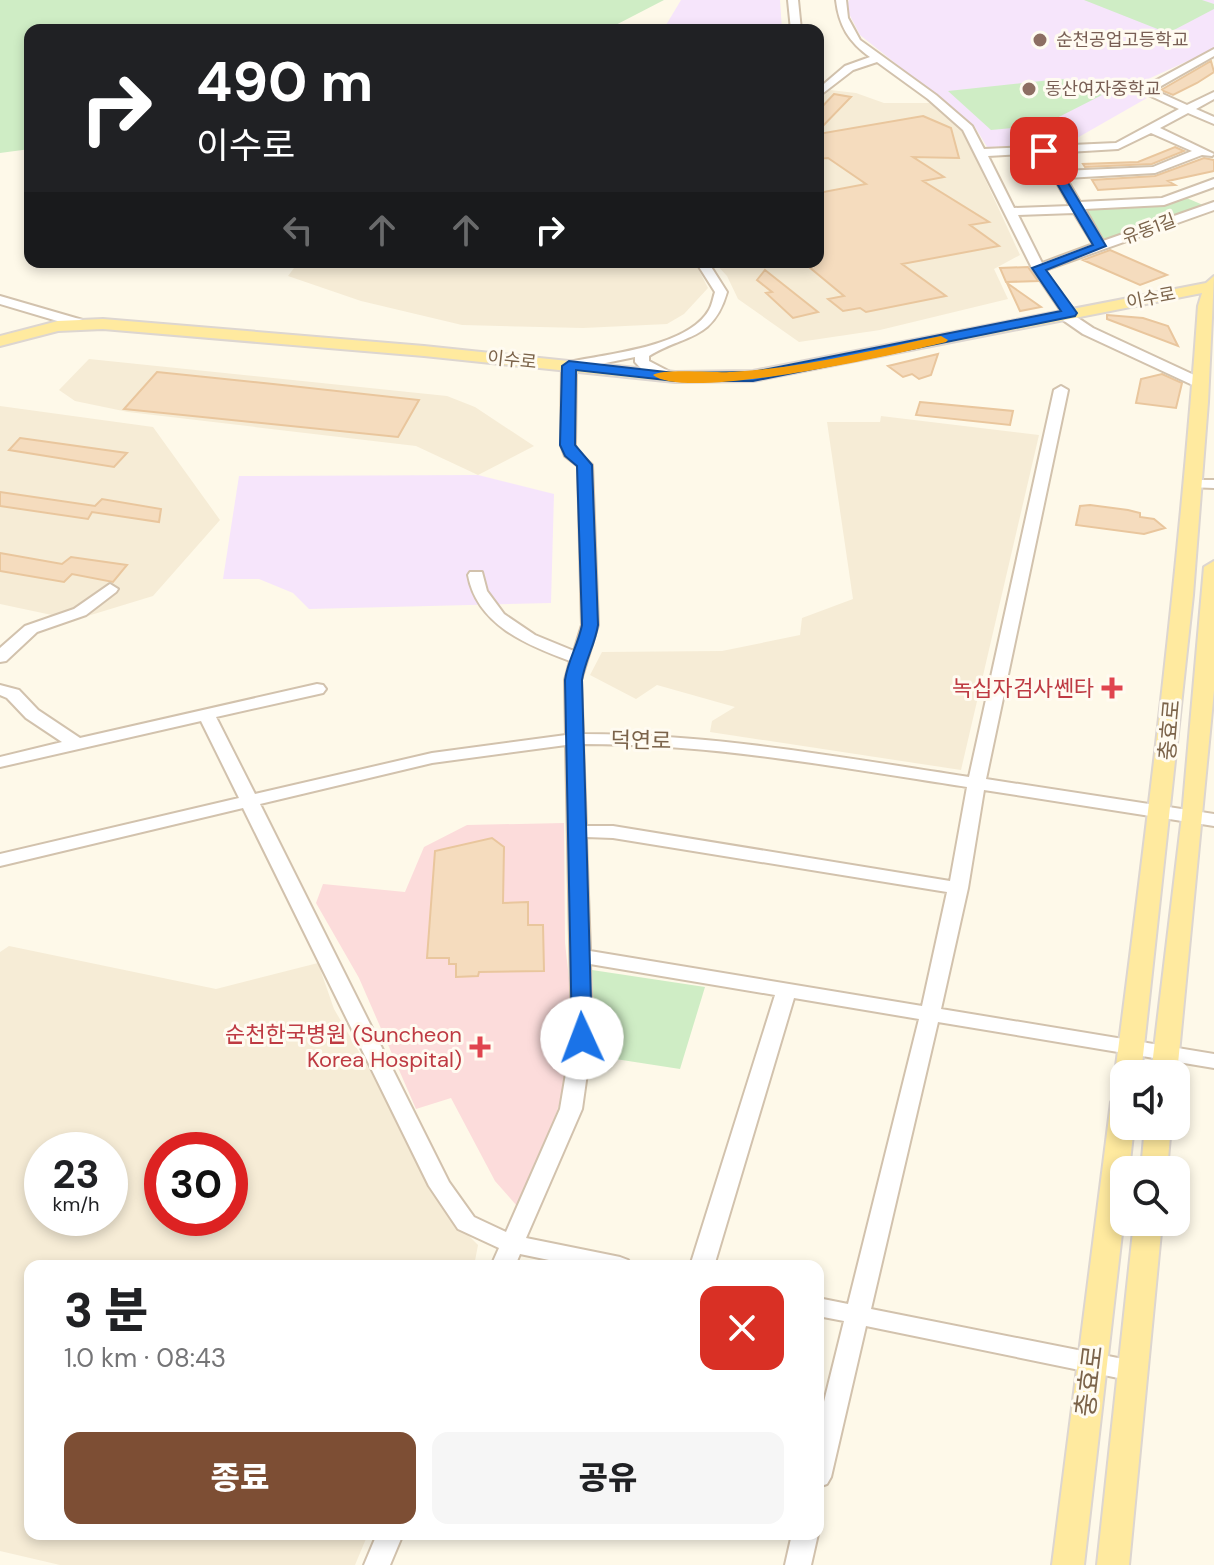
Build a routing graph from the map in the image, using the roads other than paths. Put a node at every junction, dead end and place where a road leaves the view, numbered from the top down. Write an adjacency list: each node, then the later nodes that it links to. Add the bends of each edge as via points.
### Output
1 (793, 0): 3 (street)
2 (841, 0): 5 (street, via 853,38)
3 (795, 24)
4 (1214, 52): 8 (street, via 1146,90)
5 (878, 58): 6 (street, via 849,68); 12 (street, via 968,128)
6 (824, 89)
7 (1214, 95): 8 (street)
8 (1186, 109): 9 (street); 10 (street)
9 (1214, 121)
10 (1152, 129): 11 (street, via 1118,146); 13 (street)
11 (1044, 151): 12 (street); 14 (street)
12 (980, 153): 18 (street)
13 (1208, 154): 14 (street, via 1155,170)
14 (1059, 175): 17 (street)
15 (1214, 183): 17 (street, via 1164,201)
16 (1214, 206): 19 (street, 유동1길)
17 (1078, 208): 18 (street); 19 (street)
18 (1010, 212): 21 (street)
19 (1100, 246): 21 (street, 유동1길)
20 (706, 268): 29 (street, via 721,292 710,321 697,332)
21 (1038, 268): 26 (street)
22 (1213, 285): 23 (main road, 이수로); 25 (main road, 충효로)
23 (1173, 294): 25 (main road, via 1191,295); 26 (main road, 이수로)
24 (0, 300): 27 (street)
25 (1206, 306): 32 (main road, 충효로)
26 (1067, 314): 31 (main road, 이수로, via 778,374); 32 (street, via 1088,331)
27 (81, 324): 28 (main road, 이수로); 30 (main road, 이수로)
28 (0, 341)
29 (651, 348): 30 (street); 31 (street, via 642,354 642,362)
30 (569, 366): 31 (main road, 이수로); 39 (street, via 568,445 585,465 590,625)
31 (667, 376)
32 (1202, 384): 34 (main road, 충효로)
33 (1061, 390): 46 (street)
34 (1204, 484): 48 (main road, 충효로)
35 (1214, 567): 49 (main road, 충효로)
36 (476, 575): 39 (street, via 495,614 529,639)
37 (110, 589): 38 (street, via 80,612 31,629)
38 (0, 657)
39 (577, 658): 43 (street)
40 (317, 689): 42 (street)
41 (0, 690): 44 (street, via 13,694 32,714)
42 (206, 714): 44 (street); 47 (street)
43 (574, 739): 46 (street, 덕연로, via 729,745); 47 (street, 덕연로, via 432,758); 50 (street)
44 (78, 745): 45 (street)
45 (0, 762)
46 (978, 783): 48 (street, 덕연로); 52 (street)
47 (251, 802): 51 (street, 덕연로); 64 (street, via 440,1186 466,1223)
48 (1162, 810): 49 (street, 덕연로); 56 (main road, 충효로)
49 (1203, 818): 59 (main road, 충효로)
50 (575, 831): 52 (street, via 613,832); 53 (street)
51 (0, 860)
52 (958, 888): 55 (street)
53 (579, 956): 54 (street); 64 (street, via 582,1038 571,1109)
54 (786, 992): 55 (street); 67 (street)
55 (930, 1015): 56 (street); 69 (street)
56 (1131, 1047): 57 (main road, 충효로); 58 (street)
57 (1130, 1060)
58 (1159, 1060)
59 (1165, 1060)
60 (1214, 1061): 61 (street)
61 (1190, 1062)
62 (1119, 1140): 70 (main road, 충효로)
63 (1147, 1236): 71 (main road, 충효로)
64 (512, 1244): 65 (street); 66 (street)
65 (505, 1260)
66 (591, 1260)
67 (704, 1260)
68 (824, 1308): 69 (street)
69 (856, 1315): 70 (street); 72 (street)
70 (1091, 1362): 71 (street); 77 (main road, 충효로)
71 (1133, 1371): 78 (main road, 충효로)
72 (824, 1451)
73 (387, 1540): 75 (street)
74 (804, 1540): 76 (street)
75 (377, 1565)
76 (798, 1565)
77 (1068, 1565)
78 (1113, 1565)

